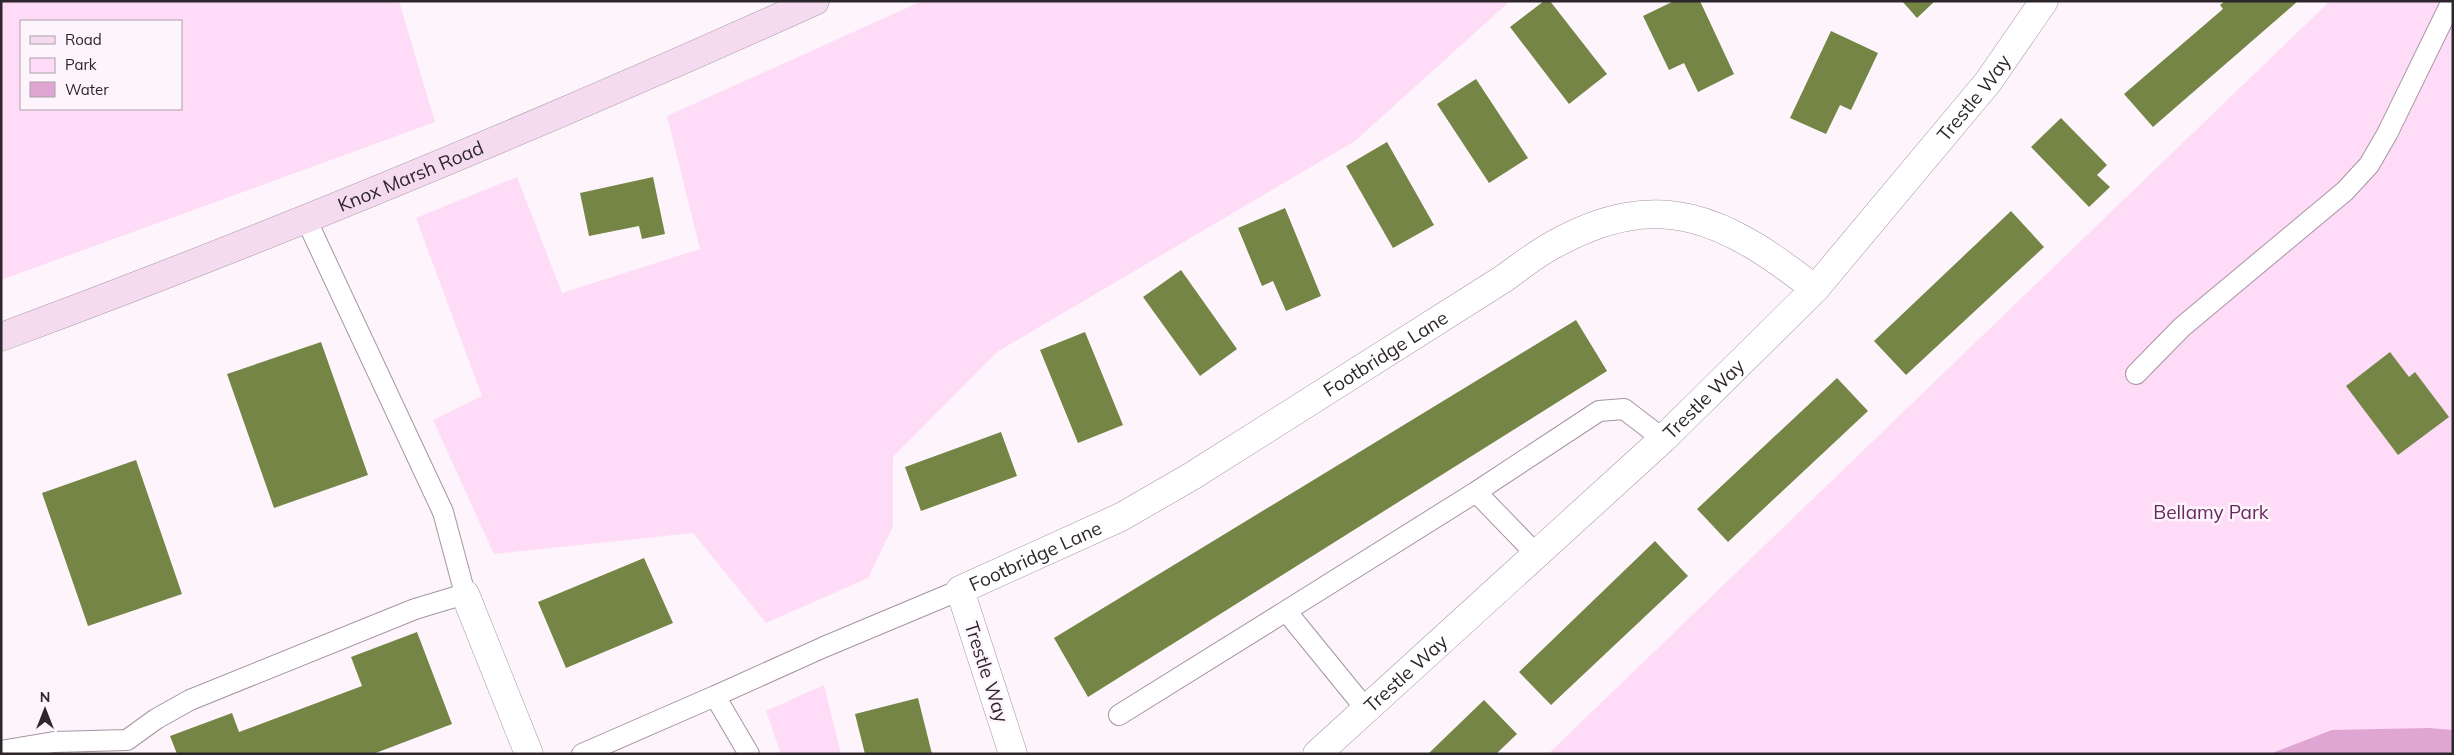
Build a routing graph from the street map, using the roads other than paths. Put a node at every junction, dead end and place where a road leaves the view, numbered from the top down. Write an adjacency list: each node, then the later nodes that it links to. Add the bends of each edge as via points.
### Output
1 (815, 1): 4 (main road, Knox Marsh Road, via 649,76)
2 (2044, 1): 5 (street, Trestle Way, via 1988,82)
3 (2452, 1): 7 (lane, via 2369,165 2345,191 2182,326)
4 (306, 219): 6 (main road, Knox Marsh Road); 12 (lane, via 442,512)
5 (1815, 289): 8 (street, Trestle Way); 11 (street, Footbridge Lane, via 1737,234 1702,222 1669,214 1631,215 1588,228 1552,245 1486,290 1121,518)
6 (1, 337)
7 (2136, 374)
8 (1663, 440): 9 (lane, via 1624,409 1599,411); 10 (street, Trestle Way)
9 (1476, 492): 10 (lane); 13 (lane)
10 (1537, 555): 15 (street, Trestle Way)
11 (960, 590): 14 (lane); 22 (street, Trestle Way)
12 (465, 594): 17 (lane, via 415,609 190,700 156,720); 19 (street)
13 (1286, 611): 15 (lane); 16 (lane)
14 (715, 696): 20 (lane); 21 (lane)
15 (1365, 708): 23 (street, Trestle Way)
16 (1120, 715)
17 (132, 747): 18 (lane, via 54,742)
18 (1, 751)
19 (529, 754)
20 (582, 754)
21 (749, 754)
22 (1012, 754)
23 (1317, 754)

